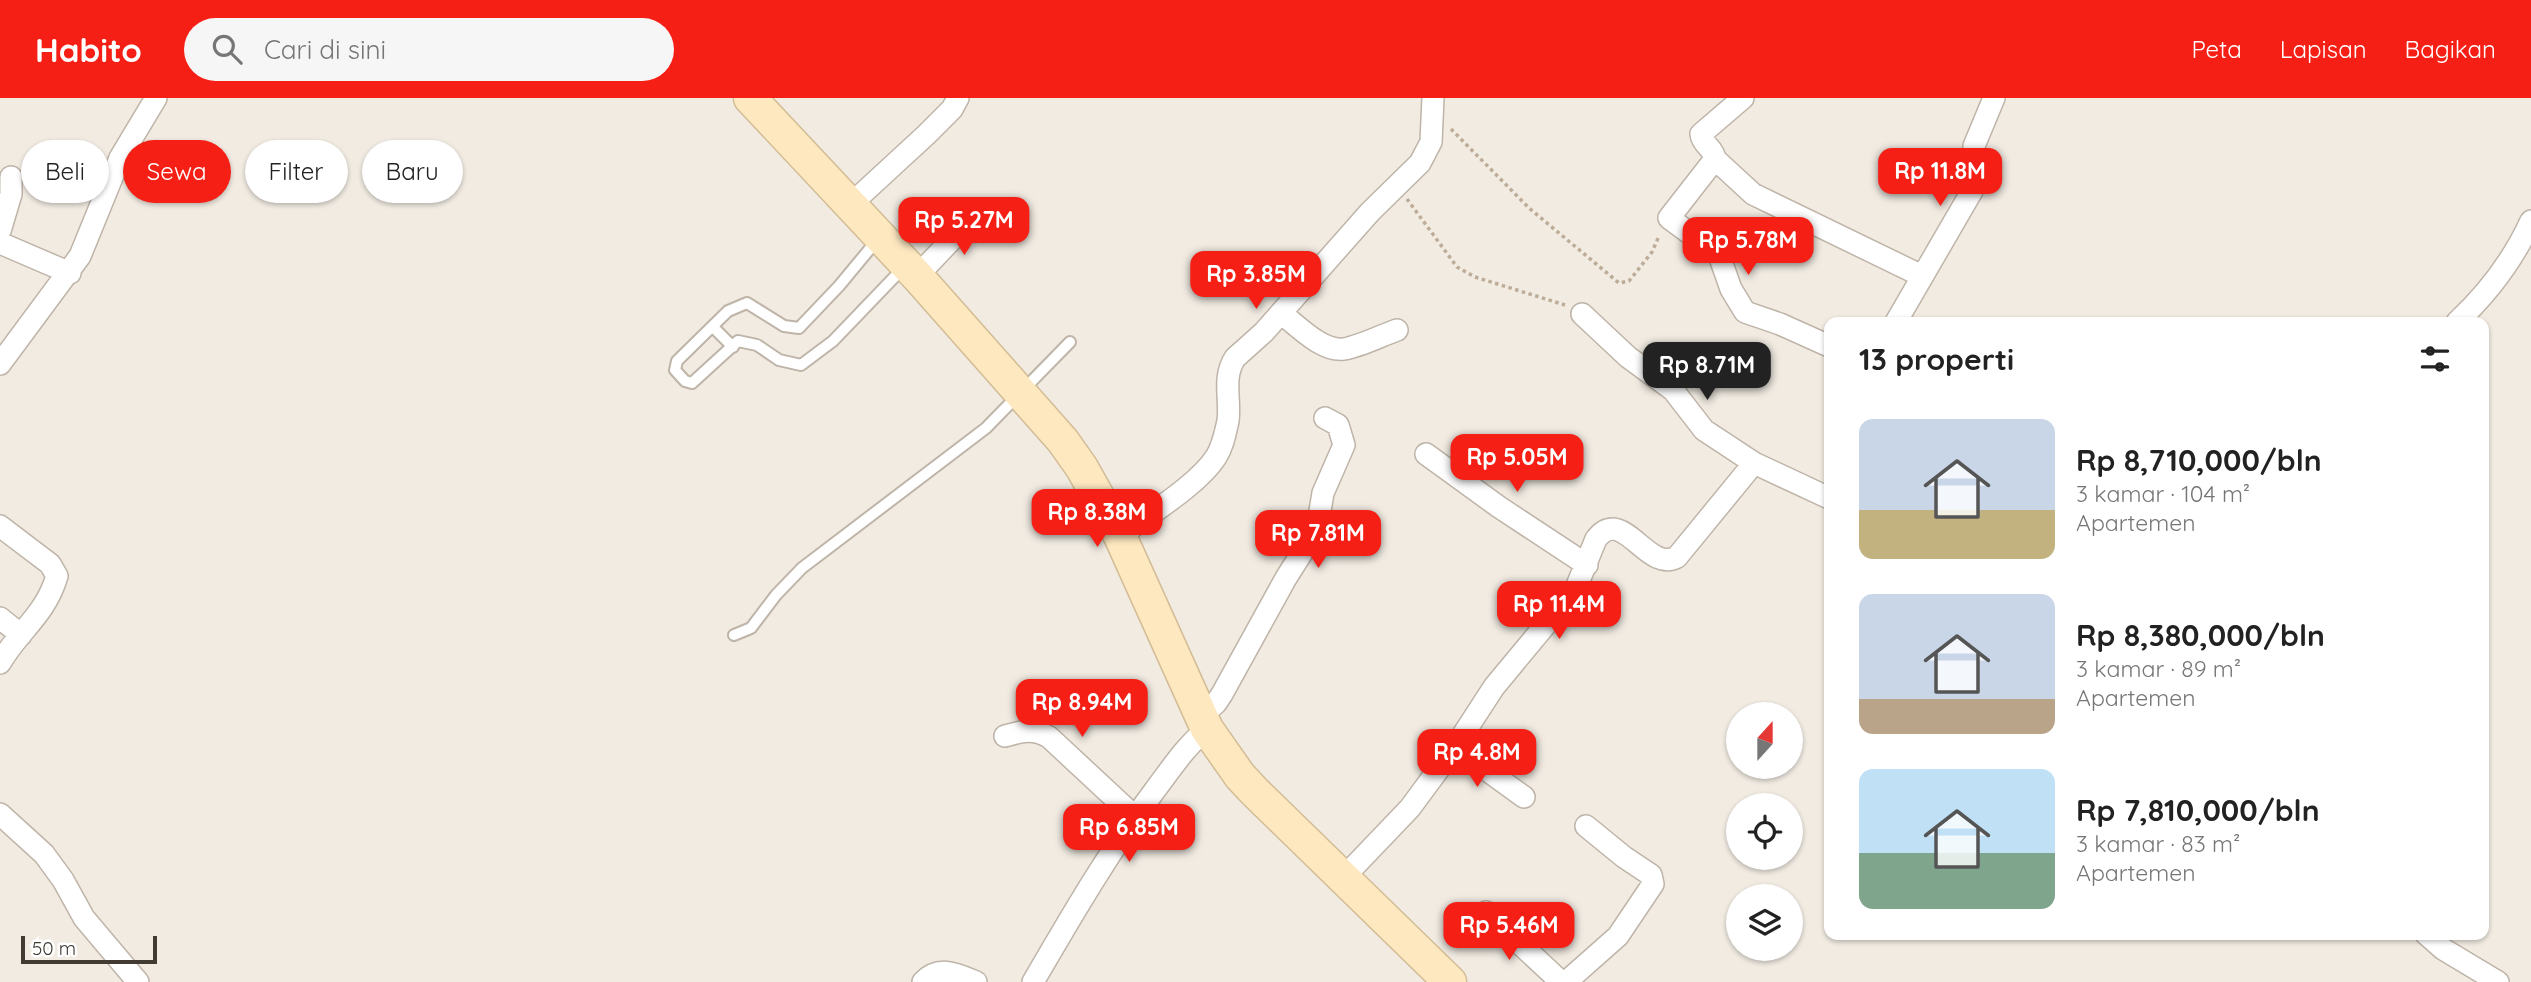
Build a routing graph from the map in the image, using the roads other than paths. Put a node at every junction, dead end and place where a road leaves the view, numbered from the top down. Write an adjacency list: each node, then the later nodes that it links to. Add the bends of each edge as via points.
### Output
1 (156, 98): 16 (street, via 120,158)
2 (750, 98): 9 (street)
3 (958, 98): 9 (street, via 926,135)
4 (1743, 98): 7 (street, via 1701,134)
5 (1994, 98): 17 (street, via 1974,146 1972,191)
6 (1432, 104): 18 (street, via 1431,142 1420,163 1370,212)
7 (1715, 159): 17 (street, via 1753,194); 25 (street, via 1668,218 1718,255 1745,312)
8 (11, 177): 12 (street)
9 (850, 205): 13 (street)
10 (981, 209): 15 (street)
11 (2531, 221): 21 (street, via 2491,285)
12 (0, 231)
13 (880, 237): 15 (street); 22 (lane, via 799,328 784,326 747,303 728,311)
14 (0, 243): 16 (street)
15 (911, 270): 26 (lane, via 801,365 779,360 757,345 738,341); 28 (street)
16 (70, 272): 27 (street)
17 (1922, 276): 20 (street)
18 (1282, 314): 23 (street, via 1333,348 1343,349); 34 (street, via 1230,366 1228,416 1216,458)
19 (1582, 314): 31 (street, via 1628,357 1673,390 1704,430)
20 (1899, 317)
21 (2463, 317)
22 (713, 327): 26 (lane); 26 (lane, via 677,361 675,370 685,381 692,383)
23 (1397, 330)
24 (1070, 342): 28 (lane)
25 (1824, 344)
26 (733, 346)
27 (0, 364)
28 (1020, 392): 34 (street, via 1063,440); 38 (lane, via 986,428 802,568 751,628)
29 (1325, 418): 40 (street, via 1338,425 1344,445 1323,493 1317,529)
30 (1426, 454): 35 (street)
31 (1754, 463): 32 (street); 35 (street, via 1677,557 1658,560 1616,529 1601,532)
32 (1824, 496)
33 (0, 527): 37 (street, via 50,564 57,576 52,593)
34 (1120, 536): 40 (street)
35 (1587, 565): 42 (street, via 1576,588 1494,687)
36 (0, 618): 37 (street)
37 (21, 635): 39 (street)
38 (734, 635)
39 (0, 663)
40 (1204, 723): 45 (street); 47 (street, via 1240,776)
41 (1005, 736): 45 (street, via 1027,730 1049,737)
42 (1455, 747): 43 (street); 47 (street, via 1410,808)
43 (1524, 797)
44 (0, 814): 50 (street, via 44,854 84,918)
45 (1135, 817): 53 (street)
46 (1586, 826): 55 (street, via 1651,875 1653,884 1618,936)
47 (1344, 877): 54 (street)
48 (1486, 912): 55 (street)
49 (2433, 940): 56 (street)
50 (138, 982)
51 (923, 982): 52 (street, via 943,971)
52 (976, 982)
53 (1033, 982)
54 (1450, 982)
55 (1563, 982)
56 (2498, 982)

